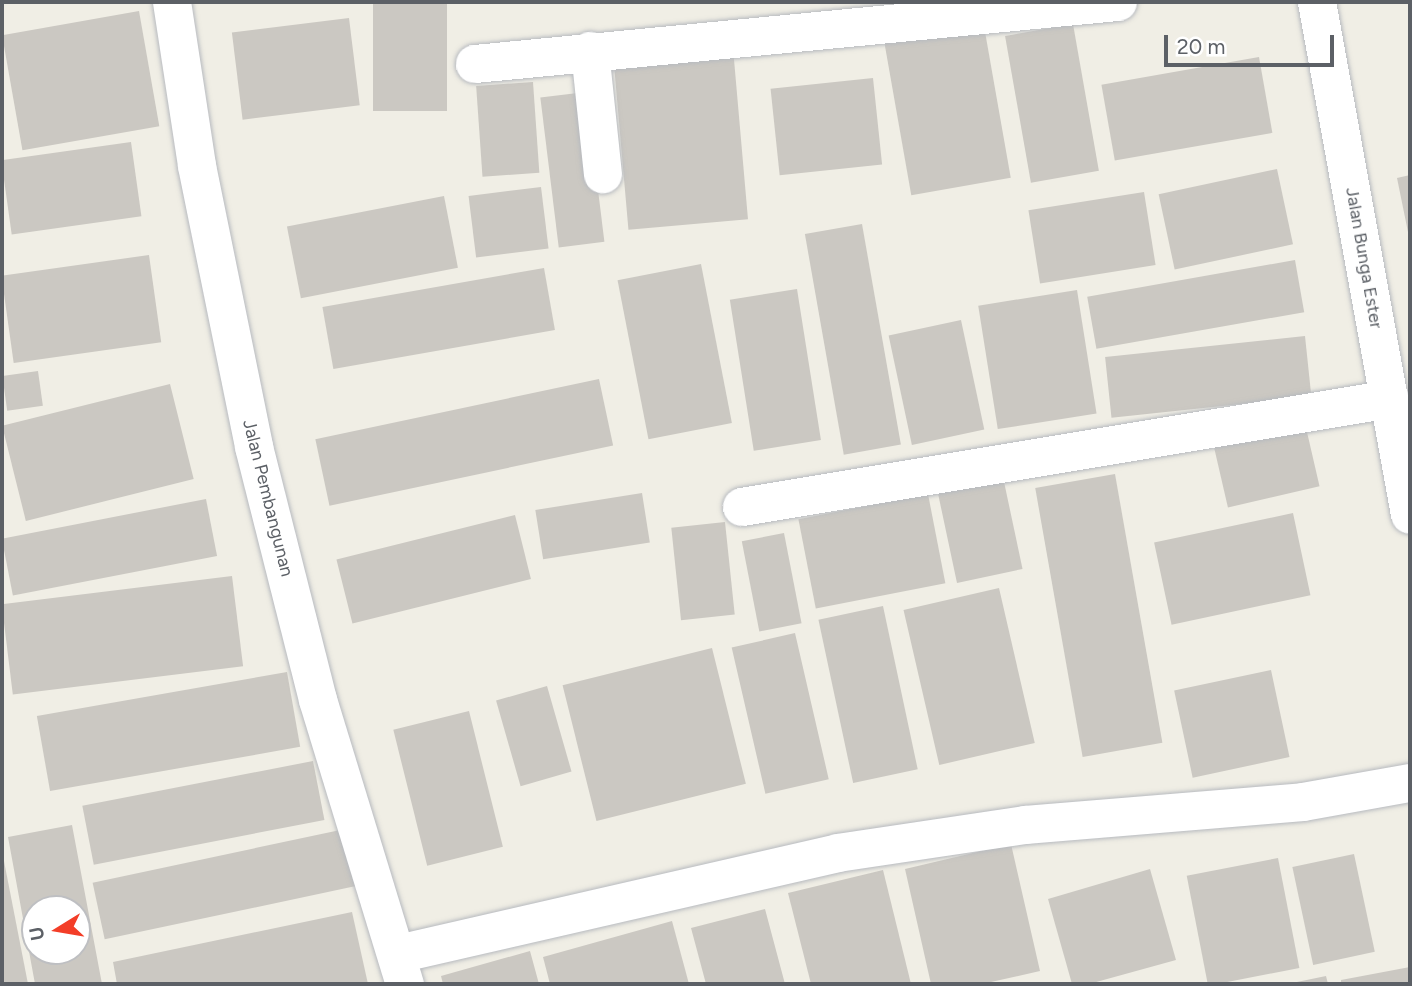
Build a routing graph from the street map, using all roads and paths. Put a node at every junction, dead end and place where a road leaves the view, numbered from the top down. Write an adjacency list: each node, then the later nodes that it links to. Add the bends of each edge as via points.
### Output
1 (172, 2): 11 (street, Jalan Pembangunan, via 197,166 254,447 318,700)
2 (1118, 2): 4 (street)
3 (1317, 2): 7 (street, Jalan Bunga Ester)
4 (590, 51): 5 (street); 6 (street)
5 (475, 64)
6 (603, 174)
7 (1390, 399): 8 (street); 9 (street, Jalan Bunga Ester)
8 (742, 507)
9 (1410, 515)
10 (1410, 783): 11 (street, via 1290,804 1025,825 838,853)
11 (402, 969)

